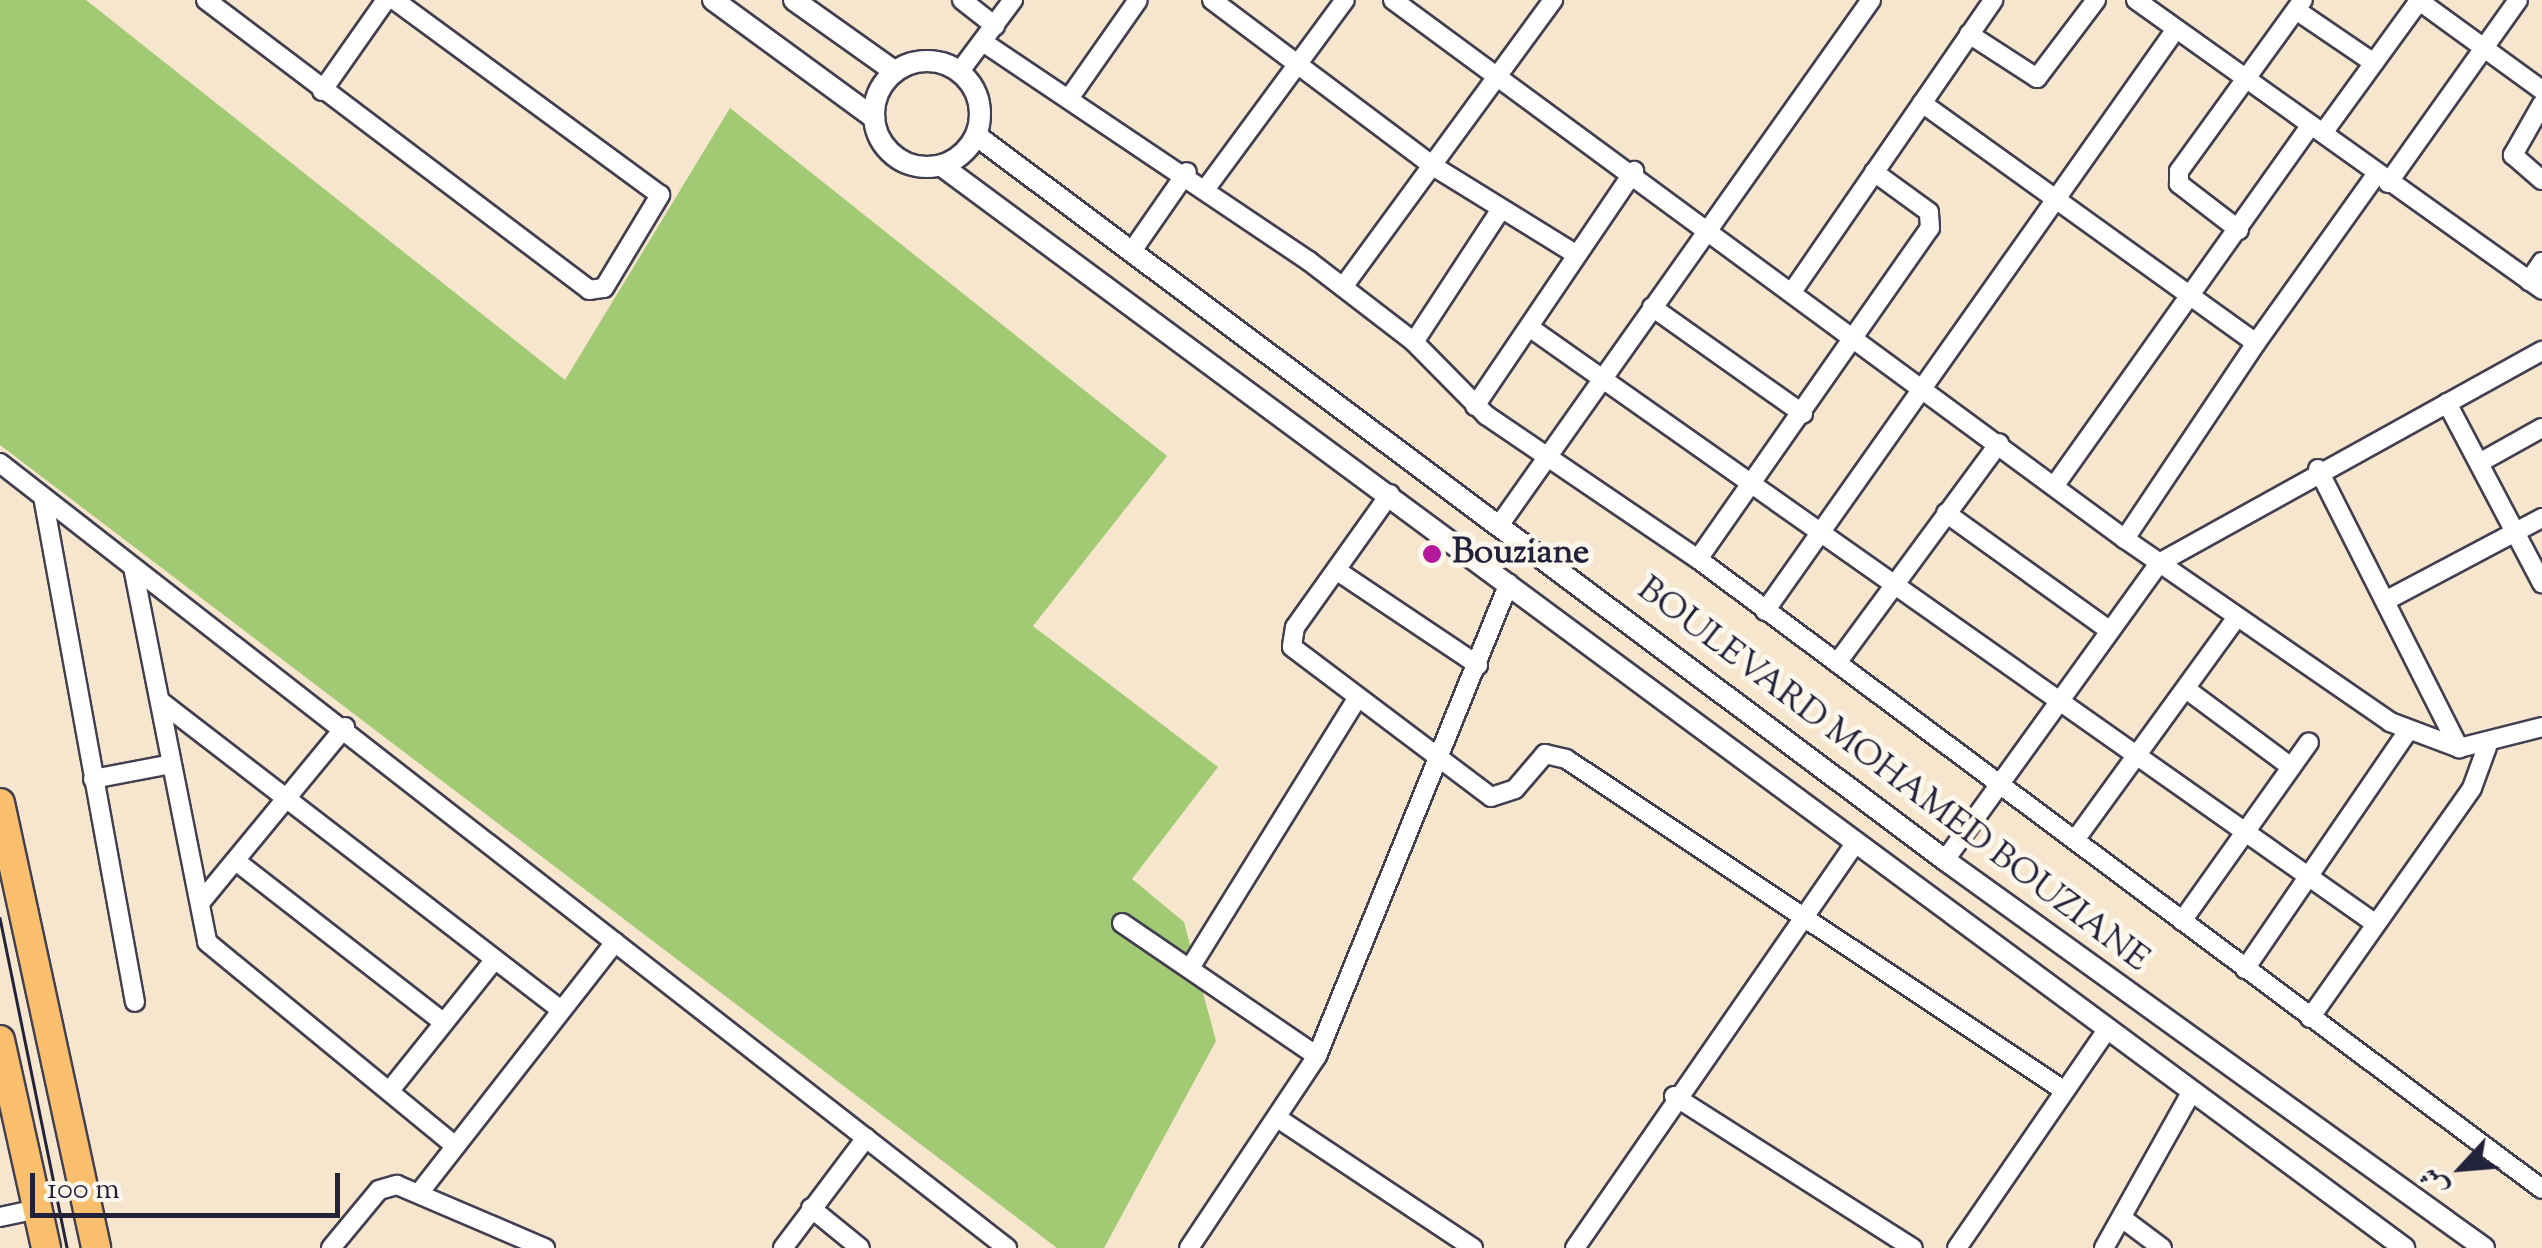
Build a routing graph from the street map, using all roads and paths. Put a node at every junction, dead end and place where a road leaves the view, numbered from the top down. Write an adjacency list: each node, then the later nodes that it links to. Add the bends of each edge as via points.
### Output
1 (206, 0): 32 (street)
2 (386, 0): 32 (street)
3 (395, 0): 32 (street, via 660,195 604,288 589,290)
4 (713, 0): 36 (street)
5 (794, 0): 27 (street)
6 (962, 0): 20 (street)
7 (1013, 0): 20 (street)
8 (1138, 0): 33 (street)
9 (1212, 0): 26 (street)
10 (1345, 0): 26 (street)
11 (1393, 0): 29 (street)
12 (1553, 0): 29 (street)
13 (1872, 0): 49 (street)
14 (1993, 0): 22 (street)
15 (2096, 0): 22 (street, via 2036,78)
16 (2136, 0): 21 (street)
17 (2418, 0): 24 (street); 25 (street)
18 (2518, 0): 24 (street)
19 (2300, 5): 25 (street); 30 (street)
20 (995, 26): 23 (street)
21 (2176, 29): 30 (street); 47 (street)
22 (1968, 34): 34 (street)
23 (984, 42): 28 (street); 33 (street)
24 (2485, 49): 31 (street); 44 (street)
25 (2374, 63): 37 (street)
26 (1298, 64): 40 (street); 46 (street)
27 (894, 71): 28 (street, via 928,60); 36 (street)
28 (960, 71): 38 (street, via 980,100)
29 (1500, 76): 40 (street); 41 (street)
30 (2246, 78): 37 (street); 50 (street, via 2178,178)
31 (2542, 90)
32 (322, 91)
33 (1070, 97): 42 (street)
34 (1922, 103): 43 (street); 47 (street)
35 (2542, 104): 45 (street, via 2513,154)
36 (874, 118): 39 (street, via 889,152 912,166)
37 (2317, 129): 44 (street); 50 (street)
38 (977, 136): 39 (street); 51 (street, BOULEVARD MOHAMED BOUZIANE)
39 (942, 166): 77 (street, BOULEVARD MOHAMED BOUZIANE)
40 (1432, 166): 48 (street); 55 (street)
41 (1634, 171): 49 (street); 52 (street)
42 (1187, 172): 46 (street); 51 (street)
43 (1874, 172): 56 (street); 60 (street, via 1932,219)
44 (2382, 179): 54 (street); 62 (street)
45 (2542, 180)
46 (1207, 187): 55 (street)
47 (2060, 195): 57 (street); 65 (street)
48 (1501, 209): 52 (street); 61 (street)
49 (1709, 224): 56 (street); 58 (street)
50 (2239, 230): 57 (street)
51 (1132, 251): 81 (street, BOULEVARD MOHAMED BOUZIANE)
52 (1577, 256): 59 (street)
53 (2542, 262): 54 (street)
54 (2536, 285)
55 (1343, 287): 61 (street)
56 (1794, 288): 60 (street)
57 (2194, 296): 62 (street); 76 (street)
58 (1652, 307): 64 (street); 68 (street)
59 (1529, 327): 64 (street); 67 (street)
60 (1859, 338): 65 (street); 68 (street)
61 (1414, 342): 67 (street)
62 (2256, 343): 84 (street)
63 (2542, 351): 66 (street)
64 (1602, 378): 71 (street); 75 (street)
65 (1926, 388): 70 (street); 82 (street)
66 (2447, 403): 73 (street); 74 (street)
67 (1475, 406): 71 (street)
68 (1803, 414): 75 (street)
69 (2542, 428): 73 (street)
70 (1999, 443): 76 (street); 79 (street)
71 (1548, 456): 81 (street); 85 (street)
72 (0, 463): 78 (street)
73 (2479, 463): 83 (street)
74 (2318, 469): 86 (street); 92 (street)
75 (1754, 482): 82 (street); 85 (street)
76 (2055, 485): 84 (street)
77 (1390, 494): 88 (street); 90 (street, BOULEVARD MOHAMED BOUZIANE)
78 (44, 502): 87 (street); 112 (street)
79 (1946, 513): 89 (street); 95 (street)
80 (2542, 518): 83 (street)
81 (1500, 524): 119 (street, BOULEVARD MOHAMED BOUZIANE)
82 (1820, 531): 89 (street); 93 (street)
83 (2515, 532): 91 (street); 92 (street)
84 (2125, 539): 86 (street)
85 (1698, 559): 93 (street)
86 (2159, 563): 94 (street); 95 (street)
87 (133, 567): 101 (street); 102 (street)
88 (1336, 570): 97 (street); 100 (street, via 1292,647)
89 (1895, 582): 96 (street); 99 (street)
90 (1509, 583): 97 (street); 118 (street, BOULEVARD MOHAMED BOUZIANE)
91 (2542, 583)
92 (2387, 600): 107 (street)
93 (1764, 611): 96 (street)
94 (2237, 616): 98 (street); 104 (street)
95 (2110, 631): 99 (street)
96 (1837, 663): 113 (street)
97 (1478, 665): 109 (street)
98 (2186, 689): 108 (street); 111 (street)
99 (2062, 698): 108 (street); 113 (street)
100 (1356, 700): 109 (street); 129 (street)
101 (160, 701): 110 (street); 114 (street)
102 (345, 727): 114 (street); 127 (street)
103 (2542, 728): 106 (street)
104 (2408, 731): 107 (street); 121 (street)
105 (2309, 742): 111 (street)
106 (2488, 747): 107 (street); 126 (street, via 2472,788)
107 (2459, 748)
108 (2139, 756): 116 (street); 117 (street)
109 (1438, 759): 123 (street, via 1492,798 1505,797 1536,760 1554,754); 137 (street)
110 (172, 764): 112 (street); 122 (street)
111 (2291, 767): 116 (street)
112 (93, 780): 131 (street)
113 (2000, 784): 117 (street); 119 (street)
114 (286, 799): 120 (street); 128 (street)
115 (0, 803): 152 (main road)
116 (2245, 833): 121 (street); 124 (street)
117 (2075, 840): 124 (street)
118 (1856, 842): 123 (street); 135 (street, BOULEVARD MOHAMED BOUZIANE)
119 (1945, 860): 166 (street, BOULEVARD MOHAMED BOUZIANE)
120 (236, 861): 122 (street); 134 (street)
121 (2306, 878): 126 (street); 130 (street)
122 (200, 903): 139 (street, via 213,948)
123 (1802, 920): 138 (street); 141 (street)
124 (2182, 922): 130 (street)
125 (1122, 923): 129 (street)
126 (2376, 924): 133 (street)
127 (615, 942): 132 (street); 143 (street)
128 (494, 959): 132 (street); 134 (street)
129 (1190, 968): 137 (street)
130 (2245, 968): 133 (street)
131 (135, 1002)
132 (561, 1010): 144 (street)
133 (2310, 1018): 146 (street)
134 (442, 1022): 139 (street)
135 (2106, 1030): 138 (street); 140 (street, BOULEVARD MOHAMED BOUZIANE)
136 (0, 1040): 147 (main road)
137 (1317, 1056): 142 (street)
138 (2062, 1088): 162 (street)
139 (391, 1089): 144 (street)
140 (2190, 1093): 150 (street); 165 (street, BOULEVARD MOHAMED BOUZIANE)
141 (1674, 1096): 160 (street); 161 (street)
142 (1280, 1120): 158 (street); 159 (street)
143 (866, 1138): 148 (street); 157 (street)
144 (455, 1146): 145 (street)
145 (423, 1188): 153 (street, via 379,1190); 154 (street)
146 (2542, 1189)
147 (38, 1208): 149 (street); 151 (main road)
148 (811, 1208): 155 (street); 156 (street)
149 (0, 1217)
150 (2122, 1218): 163 (street); 164 (street)
151 (46, 1248)
152 (96, 1248)
153 (330, 1248)
154 (545, 1248)
155 (783, 1248)
156 (860, 1248)
157 (1007, 1248)
158 (1189, 1248)
159 (1472, 1248)
160 (1575, 1248)
161 (1913, 1248)
162 (1957, 1248)
163 (2104, 1248)
164 (2162, 1248)
165 (2404, 1248)
166 (2484, 1248)

